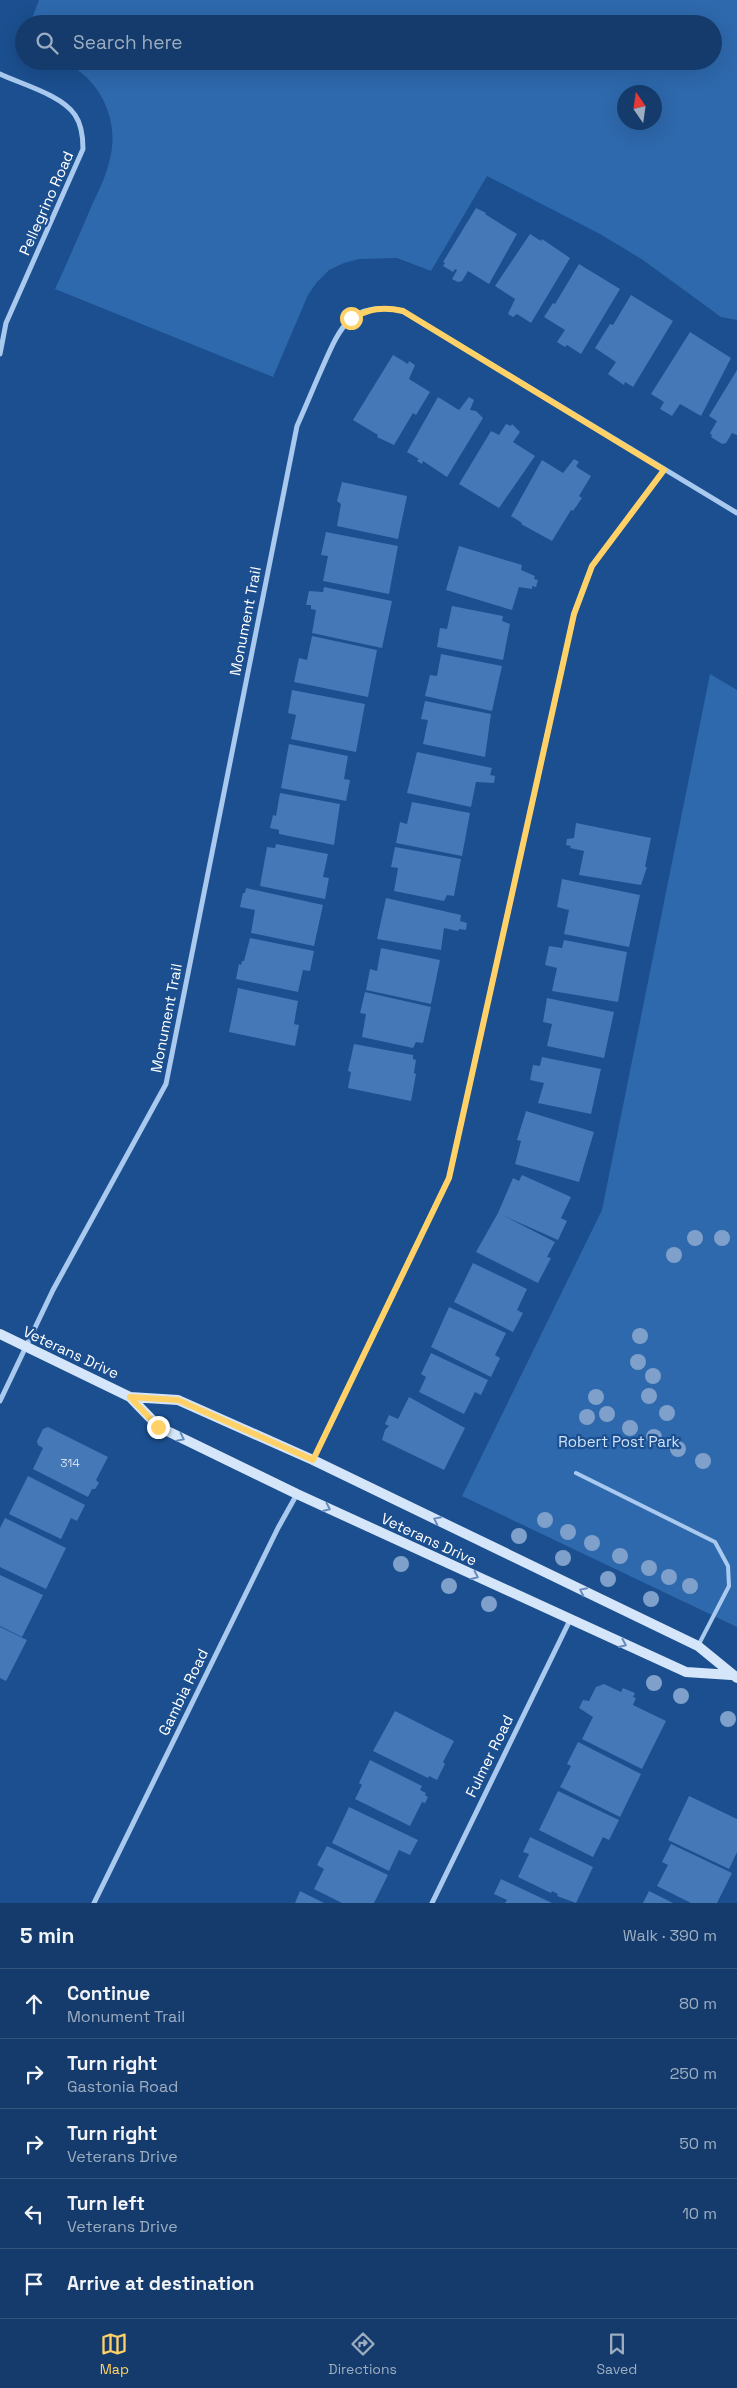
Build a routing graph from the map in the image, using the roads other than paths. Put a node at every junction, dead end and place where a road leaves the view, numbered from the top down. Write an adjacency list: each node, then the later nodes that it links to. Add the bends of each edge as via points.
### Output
1 (0, 74): 2 (street, Pellegrino Road, via 63,102 75,115 82,131 84,148 6,323)
2 (0, 354)
3 (664, 470): 4 (street, Monument Trail); 6 (street, Monument Trail, via 403,311 385,307 367,310 351,318 338,332 297,426 166,1084 53,1290); 9 (street, via 592,566 574,614 449,1178)
4 (737, 513)
5 (0, 1334): 6 (street, Veterans Drive)
6 (26, 1347): 7 (street, Veterans Drive); 8 (street, Monument Trail)
7 (130, 1397): 9 (street, Veterans Drive, via 178,1400); 11 (street, Veterans Drive, one-way to 11, via 158,1427)
8 (0, 1401)
9 (313, 1460): 13 (street, Veterans Drive, one-way to 9)
10 (576, 1473): 13 (lane, via 716,1542 728,1566 729,1586)
11 (297, 1494): 12 (street, Veterans Drive, one-way to 12); 15 (street, Gambia Road)
12 (570, 1620): 14 (street, Veterans Drive, one-way to 14, via 686,1672); 16 (street, Fulmer Road)
13 (698, 1646): 14 (street, Veterans Drive)
14 (734, 1676)
15 (94, 1903)
16 (432, 1903)

